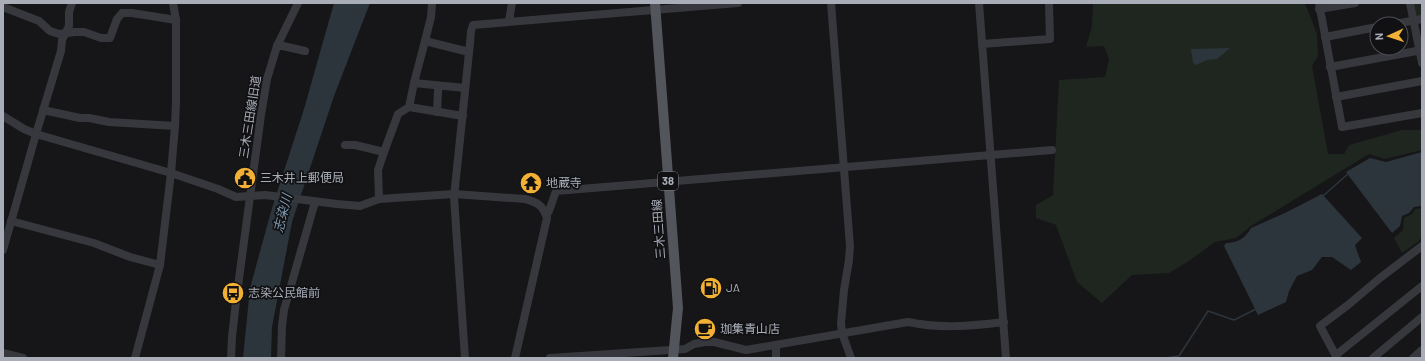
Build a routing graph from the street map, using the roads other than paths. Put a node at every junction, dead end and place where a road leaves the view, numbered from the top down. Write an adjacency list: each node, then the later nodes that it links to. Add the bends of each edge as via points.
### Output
1 (72, 3): 19 (street)
2 (172, 3): 15 (street)
3 (298, 3): 23 (street, 三木三田線旧道)
4 (432, 3): 21 (street)
5 (512, 3): 17 (street)
6 (738, 3): 13 (street)
7 (830, 3): 46 (street)
8 (979, 3): 22 (street)
9 (1049, 3): 22 (street, via 1050,39)
10 (1355, 3): 12 (street)
11 (1410, 3): 16 (street)
12 (1319, 6): 20 (street)
13 (655, 7): 17 (street); 48 (main road, 三木三田線 / 38)
14 (3, 8): 19 (street, via 39,21 50,31)
15 (176, 20): 19 (street, via 122,13 110,38 101,38 84,32); 40 (street)
16 (1418, 20): 24 (street)
17 (509, 21): 26 (street, via 473,25)
18 (1369, 29): 20 (street)
19 (66, 33): 35 (street)
20 (1324, 37): 28 (street)
21 (425, 41): 26 (street); 30 (street)
22 (982, 44): 45 (street)
23 (277, 46): 25 (street); 50 (street, 三木三田線旧道, via 266,86)
24 (1421, 50): 27 (street); 28 (street)
25 (305, 51)
26 (469, 52): 32 (street)
27 (1422, 63)
28 (1330, 67): 33 (street)
29 (1422, 81): 33 (street)
30 (414, 83): 31 (street); 34 (street)
31 (440, 86): 32 (street); 36 (street)
32 (465, 88): 39 (street)
33 (1336, 97): 37 (street, via 1342,127)
34 (409, 107): 36 (street); 44 (street, via 398,114)
35 (43, 110): 40 (street, via 109,122); 41 (street)
36 (437, 112): 39 (street)
37 (1422, 112)
38 (3, 116): 41 (street)
39 (463, 116): 49 (street)
40 (175, 126): 47 (street)
41 (36, 134): 47 (street); 54 (street)
42 (345, 145): 44 (street)
43 (1052, 150): 45 (street)
44 (384, 152): 51 (street, via 378,170)
45 (991, 155): 46 (street); 60 (street)
46 (843, 167): 48 (street); 61 (street, via 850,246)
47 (171, 173): 50 (street, via 236,197); 57 (street)
48 (668, 181): 53 (street, via 556,191); 64 (main road, 三木三田線 / 38, via 678,308)
49 (454, 194): 51 (street); 53 (street, via 525,199 541,206); 70 (street)
50 (251, 196): 52 (street); 68 (street, 三木三田線旧道, via 235,308)
51 (379, 199): 52 (street, via 360,206)
52 (315, 202): 69 (street, via 284,310)
53 (546, 215): 71 (street, via 546,226)
54 (11, 221): 56 (street); 57 (street, via 94,243)
55 (1422, 246): 65 (street, via 1320,326)
56 (3, 250)
57 (160, 265): 67 (street)
58 (1422, 286): 65 (street)
59 (1422, 317): 76 (street)
60 (1004, 322): 61 (street, via 963,327 926,326 908,322); 75 (street)
61 (842, 333): 62 (street); 74 (street)
62 (776, 345): 64 (street, via 746,350 705,342); 73 (street)
63 (3, 353): 66 (street)
64 (673, 354): 72 (street)
65 (1336, 357)
66 (23, 358)
67 (135, 358)
68 (231, 358)
69 (281, 358)
70 (465, 358)
71 (515, 358)
72 (550, 358)
73 (776, 358)
74 (851, 358)
75 (1006, 358)
76 (1373, 358)

